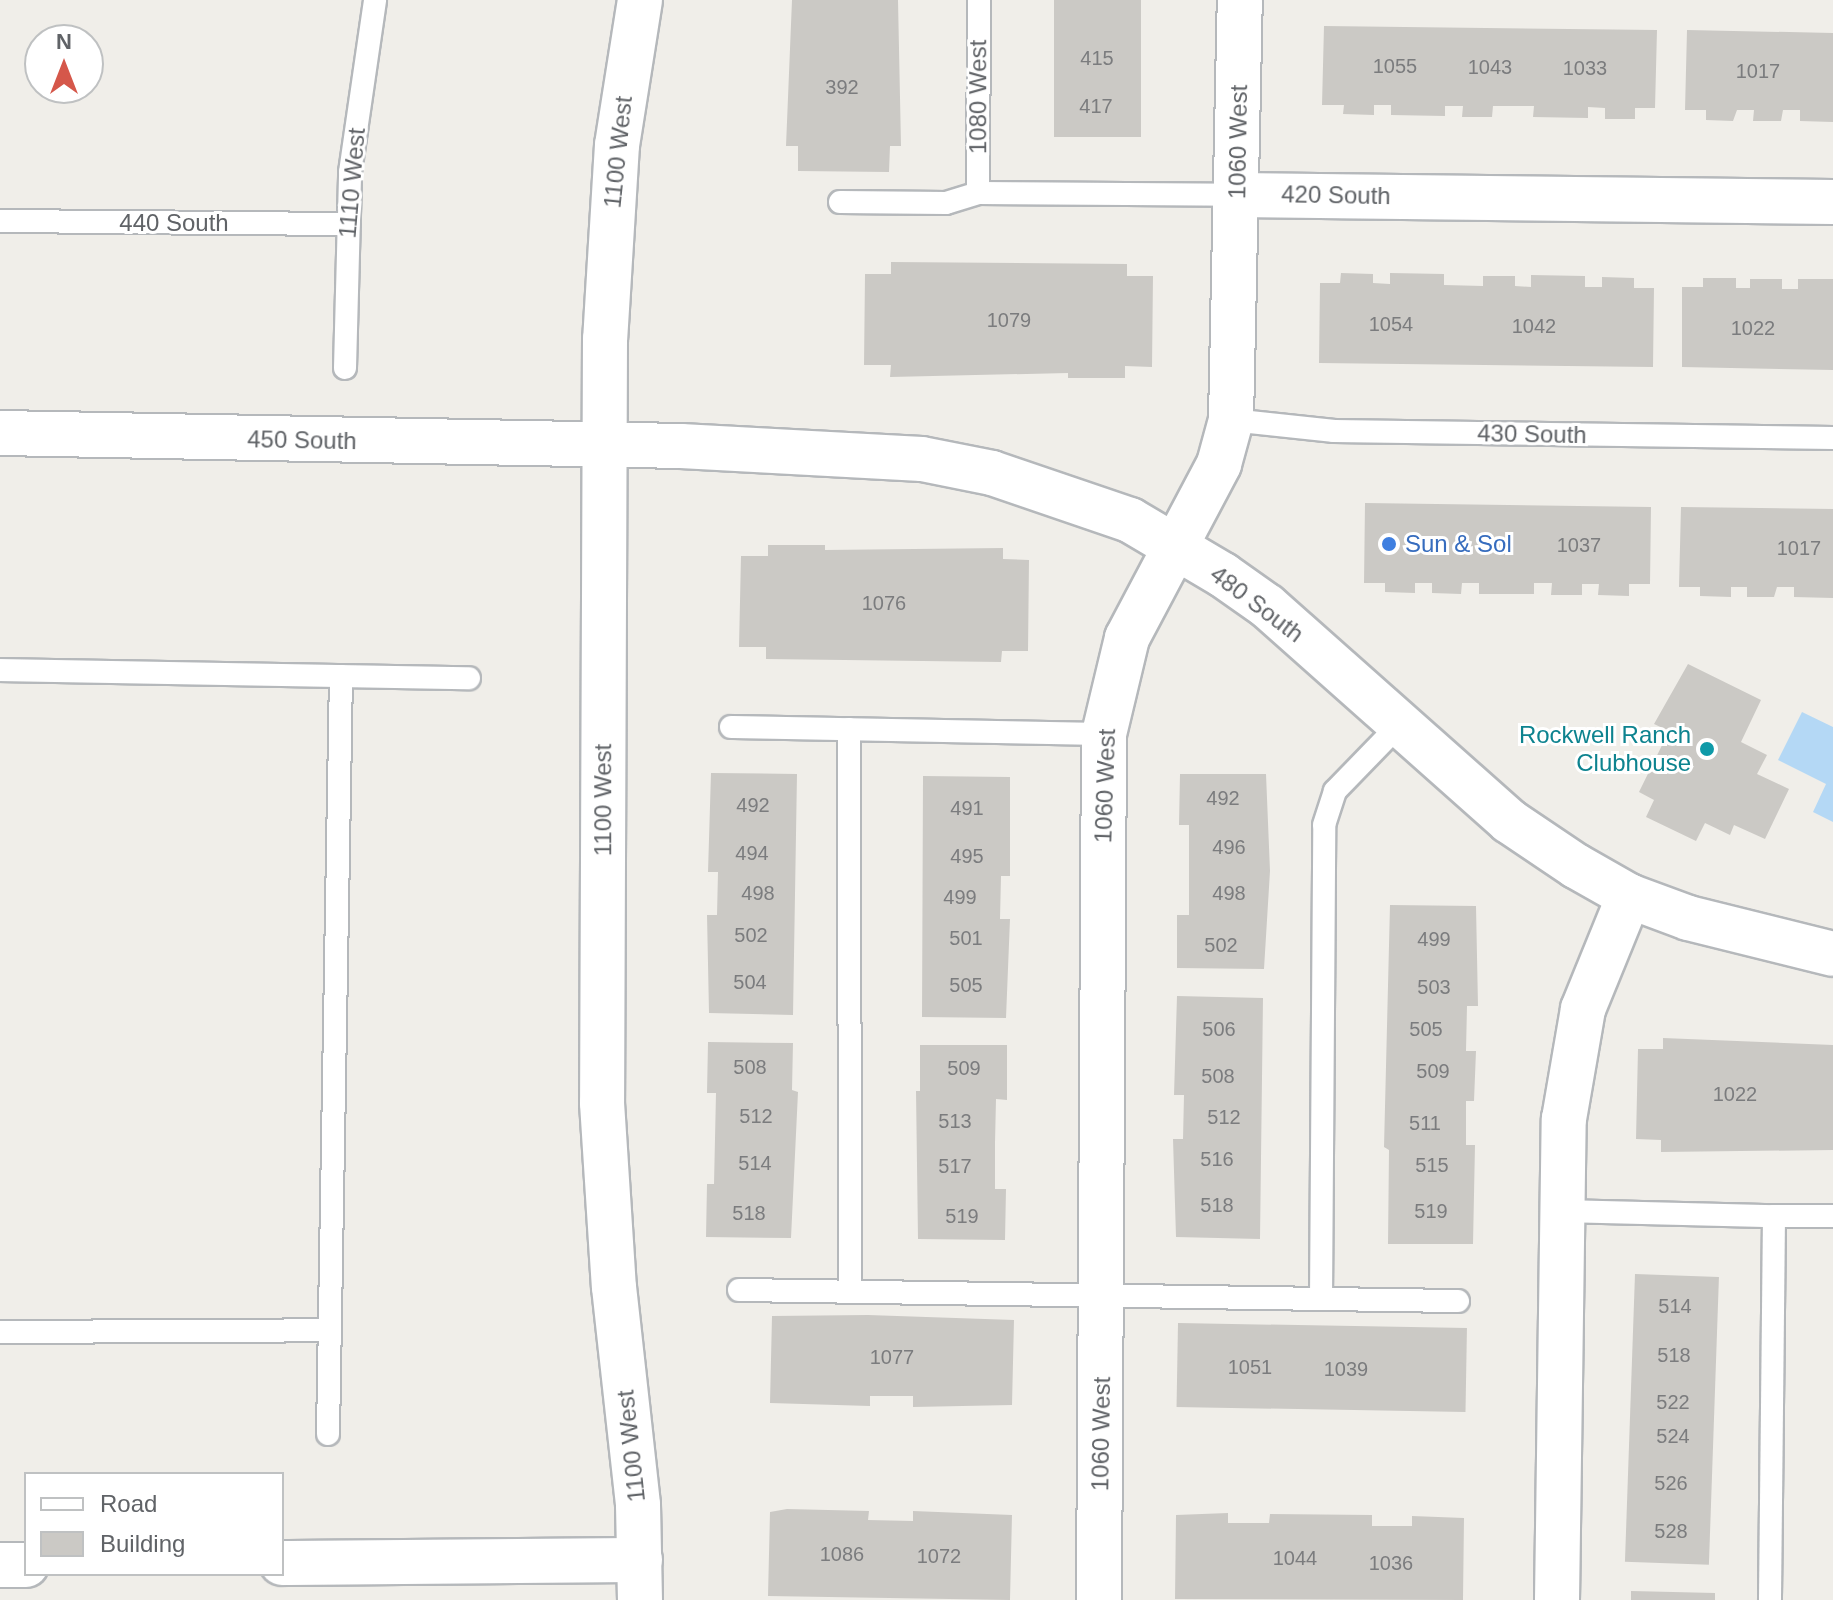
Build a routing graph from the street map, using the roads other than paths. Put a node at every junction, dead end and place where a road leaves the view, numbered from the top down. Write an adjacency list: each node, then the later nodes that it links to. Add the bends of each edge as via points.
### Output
1 (375, 0): 10 (lane, 1110 West, via 350,172)
2 (640, 0): 15 (street, 1100 West, via 617,145 605,339)
3 (979, 0): 5 (lane, 1080 West)
4 (1240, 0): 6 (street, 1060 West)
5 (978, 193): 6 (lane, 420 South); 7 (lane, 420 South, via 946,203)
6 (1237, 195): 8 (street, 420 South); 12 (street, 1060 West)
7 (840, 202)
8 (1833, 202)
9 (0, 221): 10 (lane, 440 South)
10 (348, 224): 11 (lane, 1110 West)
11 (345, 368)
12 (1231, 420): 14 (lane, 430 South, via 1334,431); 16 (street, 1060 West, via 1219,464)
13 (0, 433): 15 (street, 450 South)
14 (1833, 438)
15 (605, 445): 16 (street, 480 South, via 922,459 1043,488 1130,520); 40 (street, 1100 West, via 602,1103)
16 (1175, 546): 20 (street, 480 South, via 1267,606); 23 (street, 1060 West, via 1127,638)
17 (0, 670): 18 (lane)
18 (341, 676): 19 (lane); 34 (lane)
19 (469, 678)
20 (1400, 724): 24 (street, 480 South, via 1515,826); 32 (lane, via 1335,791 1324,825)
21 (731, 727): 22 (lane)
22 (849, 729): 23 (lane); 30 (lane)
23 (1104, 734): 31 (street, 1060 West)
24 (1629, 896): 25 (street, 480 South, via 1750,937); 26 (street, via 1592,980 1570,1067)
25 (1833, 954)
26 (1562, 1211): 27 (lane); 42 (street)
27 (1774, 1216): 28 (lane); 43 (lane)
28 (1833, 1216)
29 (739, 1290): 30 (lane)
30 (850, 1291): 31 (lane)
31 (1102, 1294): 32 (lane); 41 (street, 1060 West)
32 (1321, 1298): 33 (lane)
33 (1458, 1301)
34 (330, 1330): 35 (lane); 36 (lane)
35 (0, 1332)
36 (328, 1434)
37 (284, 1563): 40 (street)
38 (0, 1565): 39 (street)
39 (24, 1565)
40 (640, 1580)
41 (1099, 1600)
42 (1557, 1600)
43 (1770, 1600)

